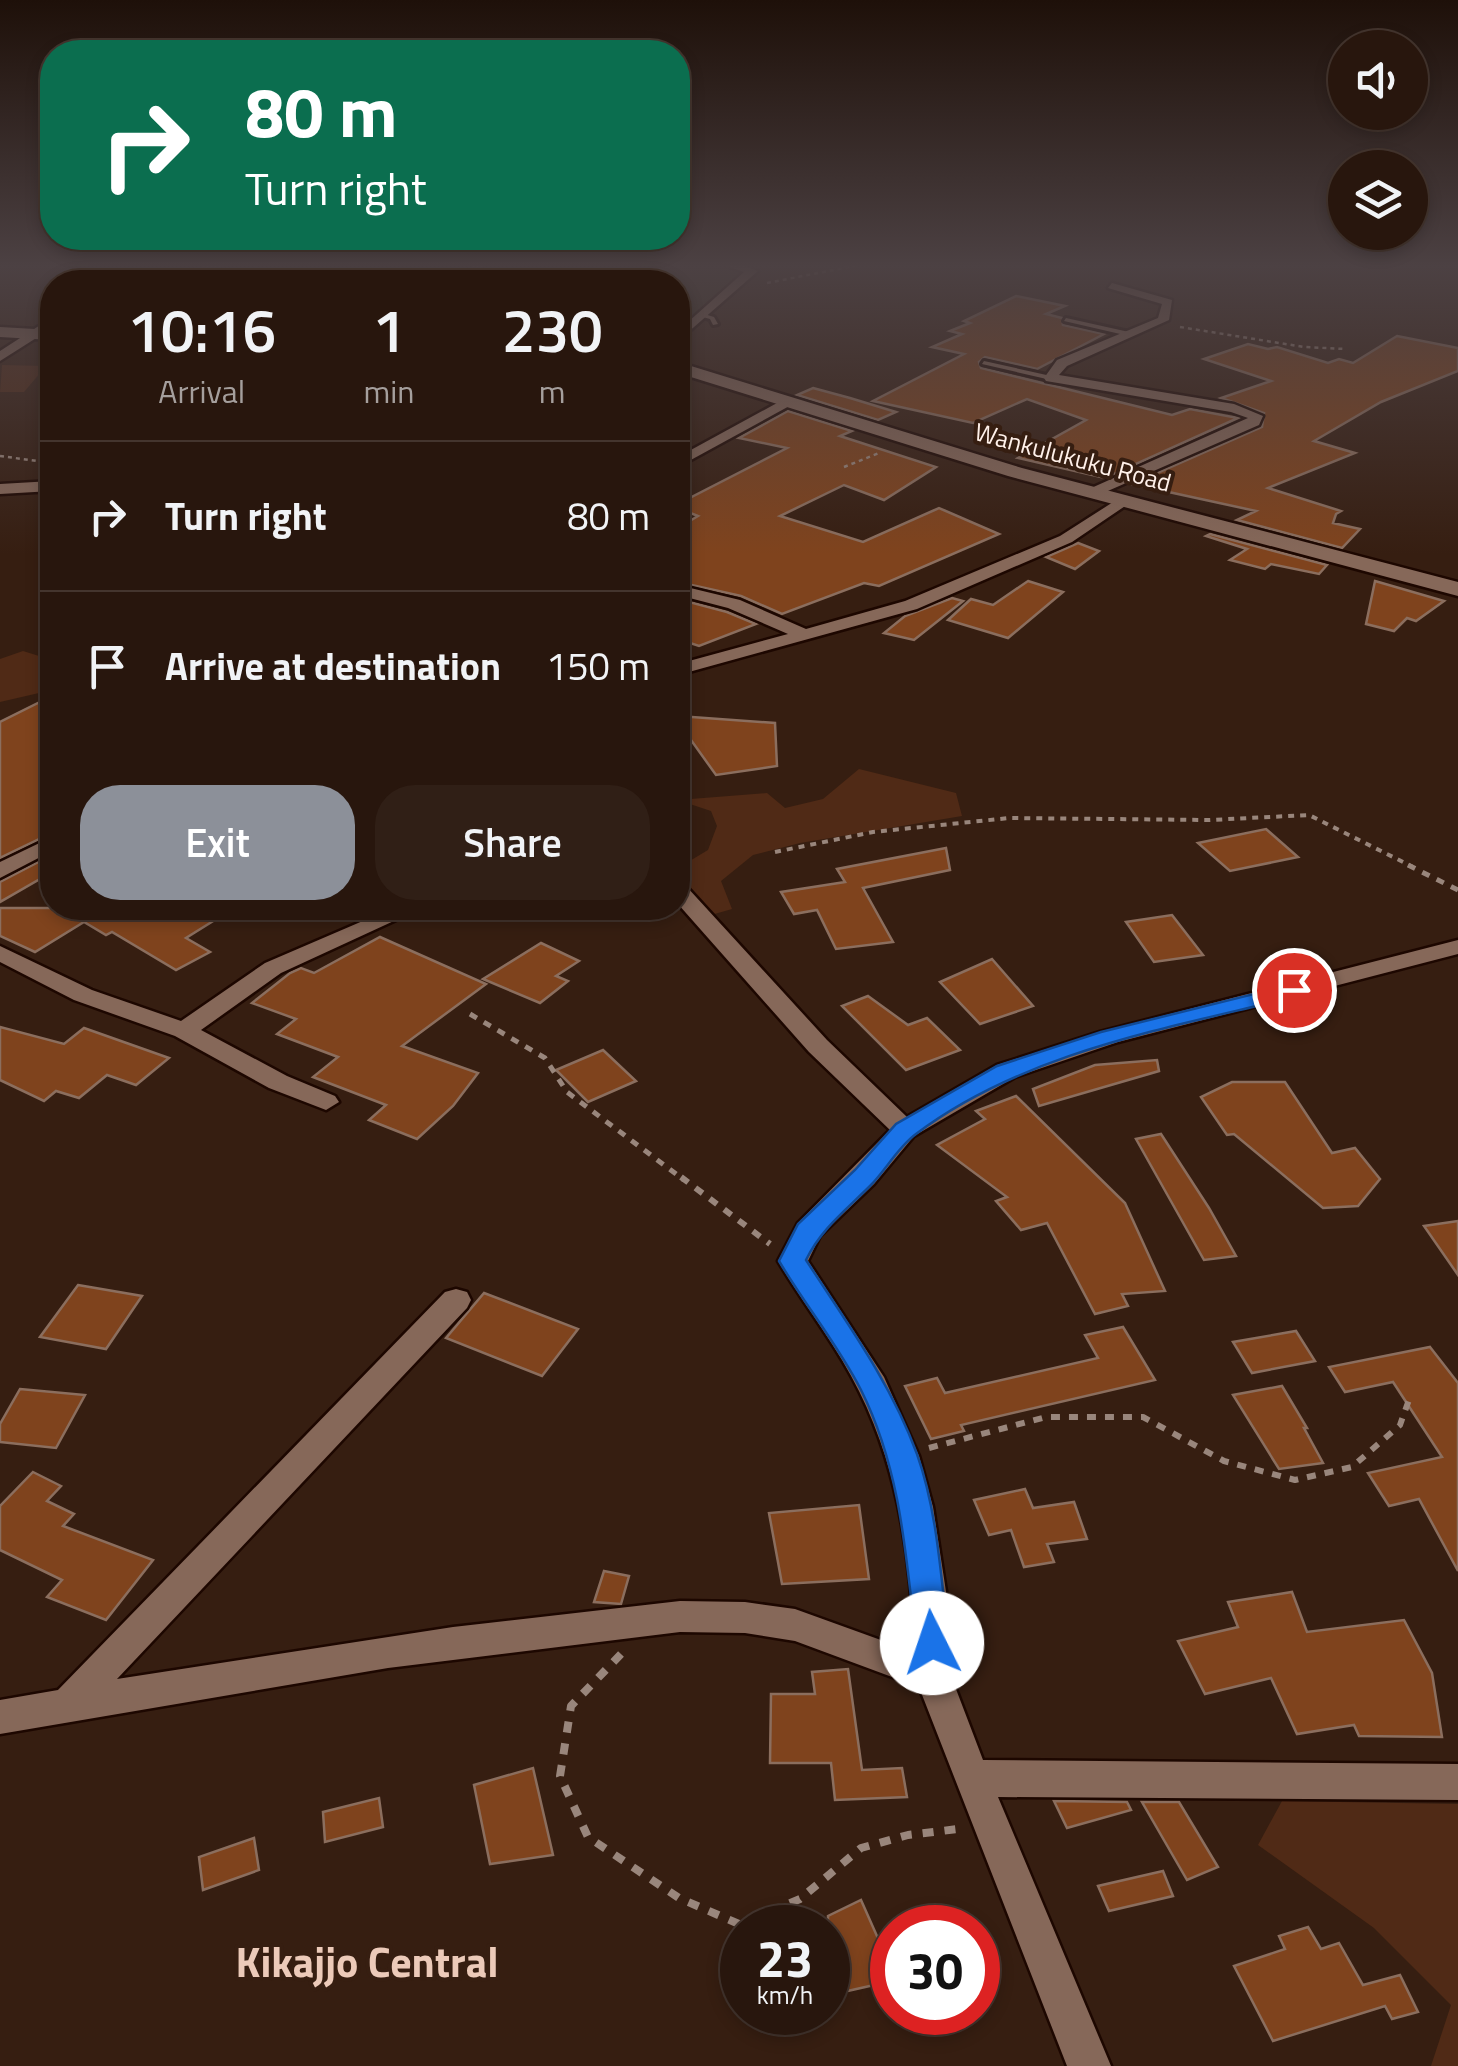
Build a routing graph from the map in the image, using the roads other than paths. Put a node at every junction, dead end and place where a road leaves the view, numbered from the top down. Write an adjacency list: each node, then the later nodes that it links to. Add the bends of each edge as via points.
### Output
1 (1068, 360): 4 (street)
2 (984, 364): 4 (lane)
3 (690, 371): 5 (main road, Wankulukuku Road)
4 (1052, 378): 9 (street, via 1256,416)
5 (788, 402): 6 (street); 9 (main road, Wankulukuku Road)
6 (690, 456)
7 (40, 487): 8 (street)
8 (0, 490)
9 (1094, 492): 10 (main road, Wankulukuku Road)
10 (1126, 500): 11 (main road, Wankulukuku Road); 13 (street, via 1066,540 938,594)
11 (1458, 589)
12 (690, 593): 13 (street)
13 (803, 634): 14 (street)
14 (690, 667)
15 (40, 849): 16 (street)
16 (0, 871)
17 (690, 904): 23 (street, via 818,1046)
18 (383, 920): 21 (street, via 273,968)
19 (1458, 947): 23 (street, via 1057,1053 1006,1071)
20 (0, 954): 21 (street, via 70,989)
21 (184, 1031): 22 (street)
22 (326, 1102)
23 (905, 1130): 25 (street, via 808,1230 792,1261 874,1386 902,1456 931,1611)
24 (456, 1300): 26 (street)
25 (934, 1676): 26 (street, via 778,1622 720,1616 407,1648); 28 (street)
26 (68, 1705): 27 (street)
27 (0, 1717)
28 (970, 1778): 29 (street); 30 (street)
29 (1458, 1782)
30 (1089, 2066)

